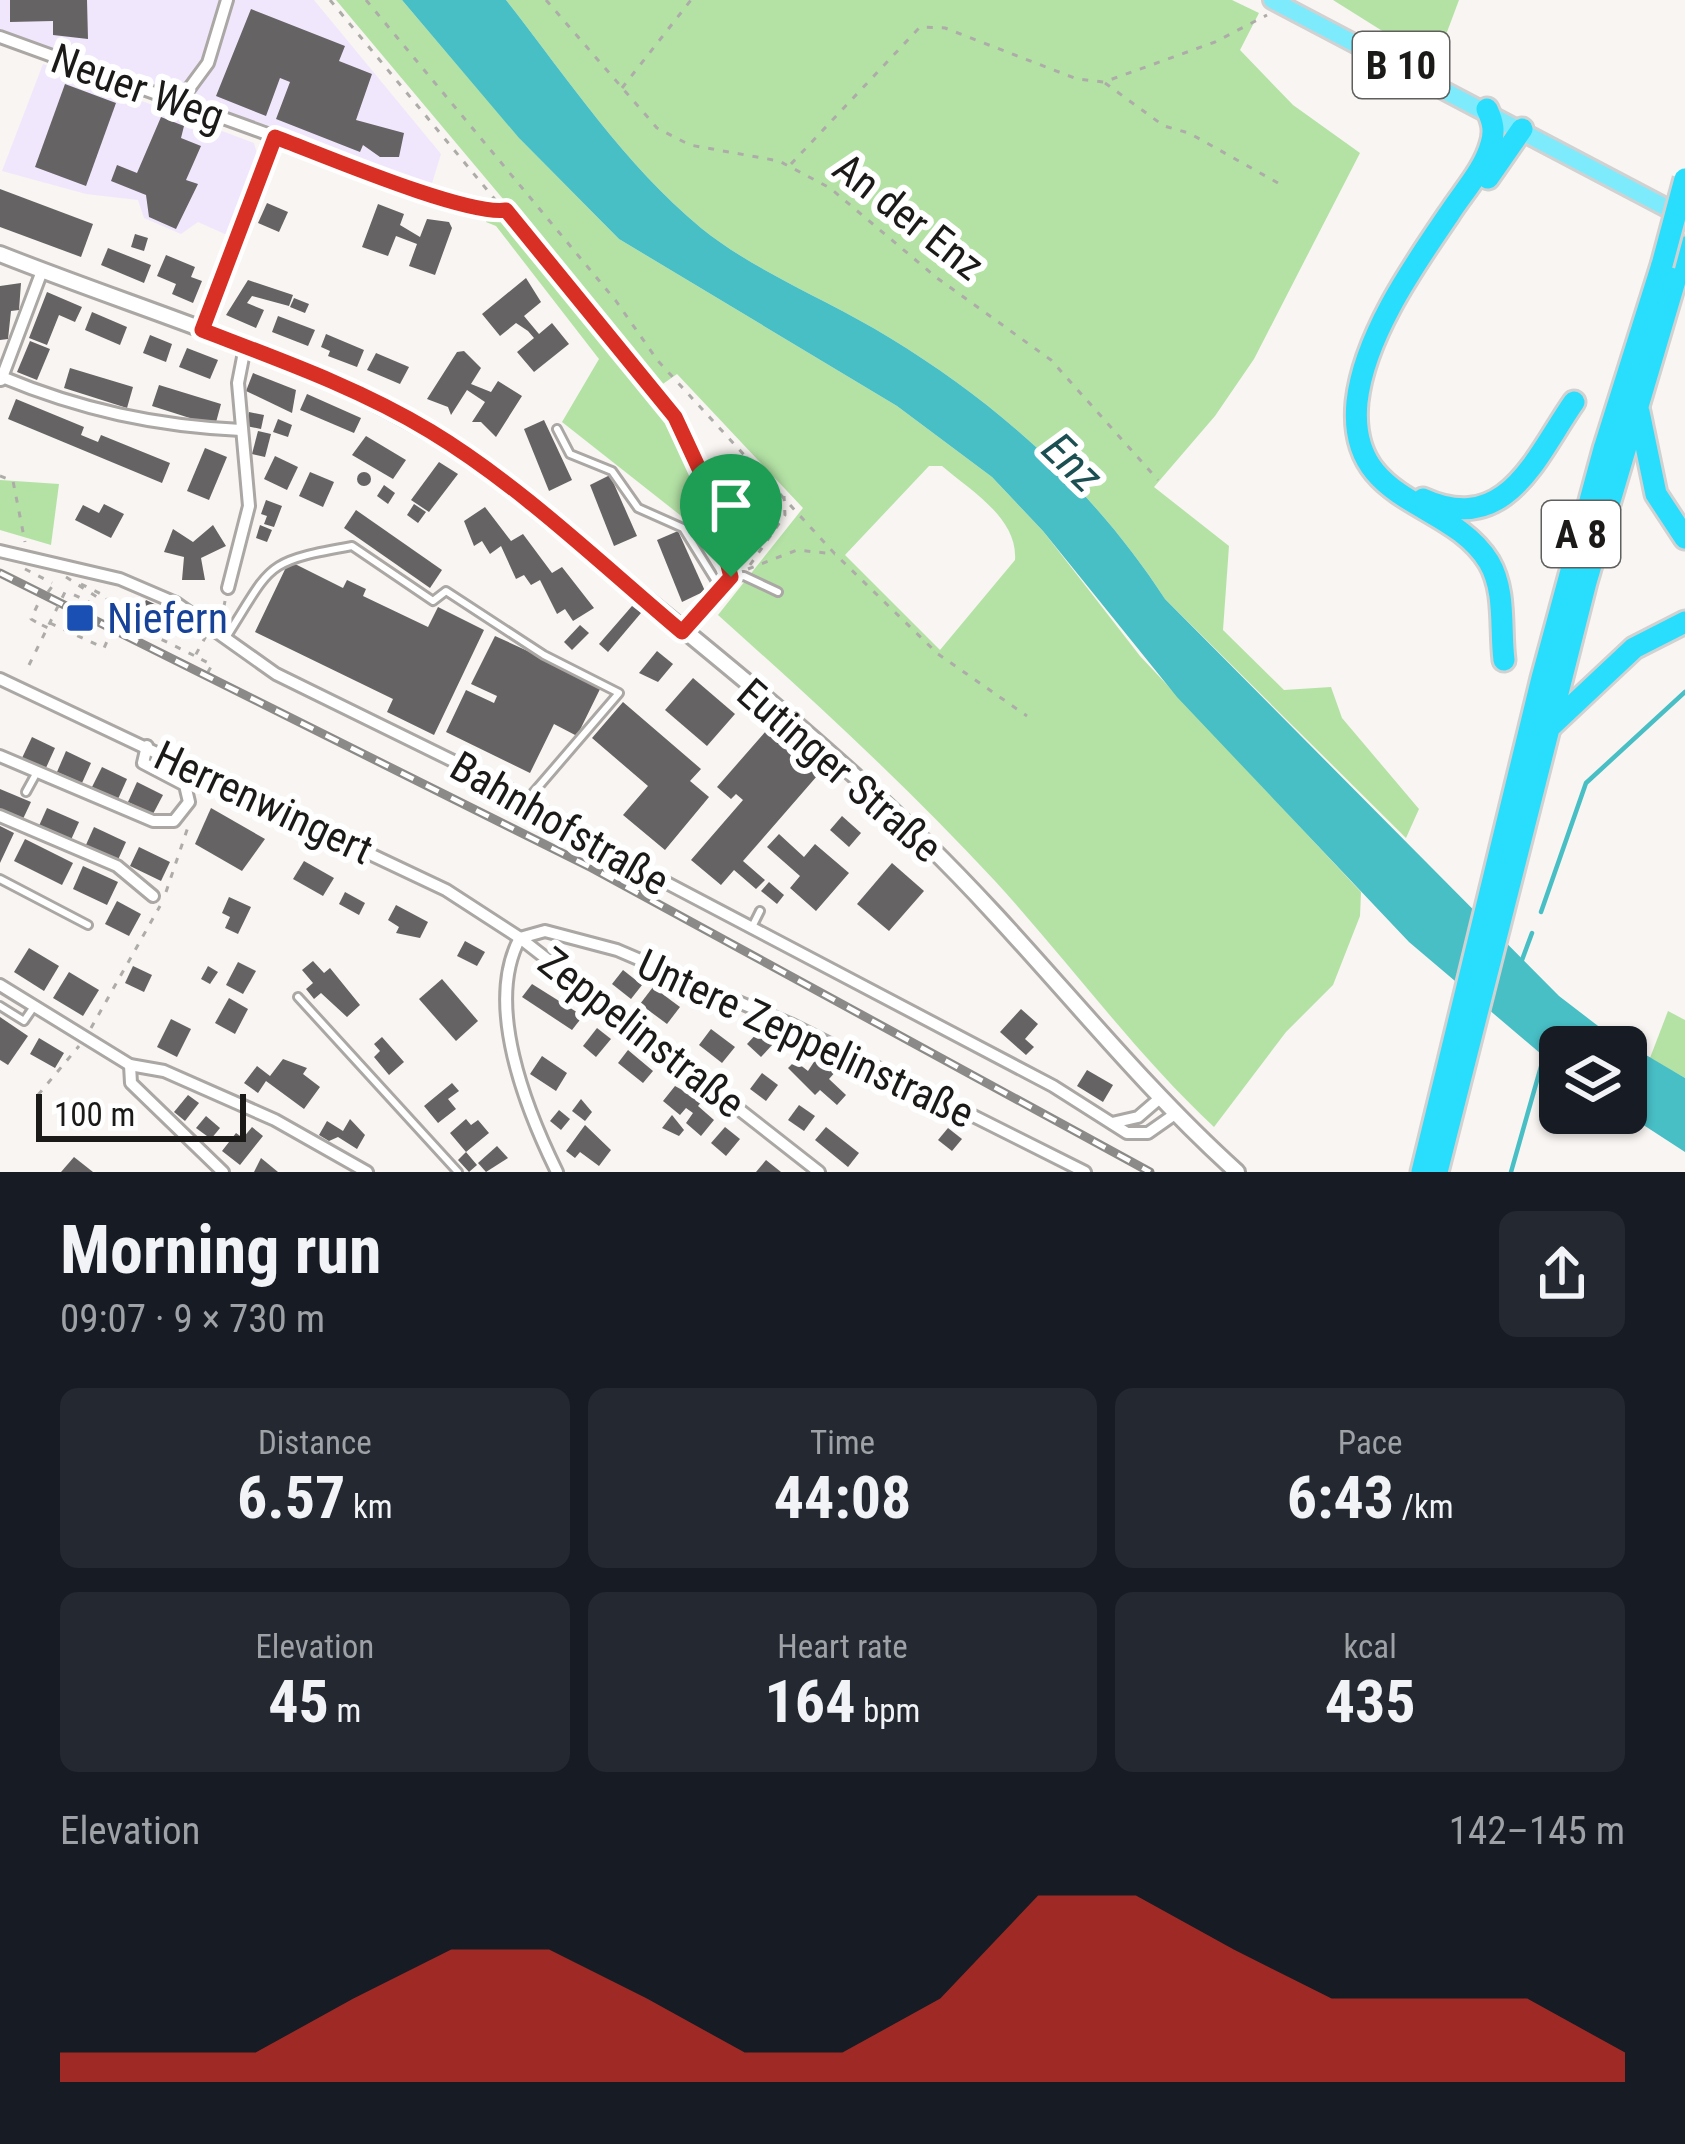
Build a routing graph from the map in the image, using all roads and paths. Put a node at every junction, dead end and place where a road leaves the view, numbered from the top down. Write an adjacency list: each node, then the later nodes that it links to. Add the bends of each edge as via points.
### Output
1 (227, 0): 10 (street, via 208,63)
2 (330, 0): 18 (path)
3 (365, 0): 32 (path, via 658,361)
4 (546, 0): 9 (path, An der Enz)
5 (691, 0): 9 (path)
6 (1276, 2): 8 (path, via 1260,21); 11 (main road, B 10)
7 (0, 37): 10 (street, Neuer Weg)
8 (1104, 82): 14 (path, via 925,25); 16 (path, via 1163,126)
9 (621, 89): 14 (path, An der Enz, via 674,139)
10 (180, 101): 13 (street, Neuer Weg)
11 (1487, 109): 12 (main road, B 10); 54 (highway, via 1493,137 1485,161 1375,342 1357,409 1364,452 1383,483 1468,538 1490,564 1501,597)
12 (1522, 129): 19 (main road, B 10); 26 (highway, via 1431,262 1389,342 1370,395 1370,433 1384,466 1418,497 1446,508 1477,507 1531,474)
13 (275, 137): 17 (street, Neuer Weg); 23 (street, Neuer Weg)
14 (790, 165): 31 (path, An der Enz, via 1051,360)
15 (1685, 179): 65 (highway, A 8, bridge, via 1604,449)
16 (1279, 183)
17 (441, 197): 18 (path, via 488,213)
18 (506, 210): 39 (path, via 675,417 708,488)
19 (1685, 218)
20 (1684, 249): 27 (highway, A 8)
21 (0, 254): 22 (street, Eutinger Straße)
22 (42, 271): 23 (street, Eutinger Straße); 25 (street)
23 (202, 330): 24 (street, Eutinger Straße)
24 (245, 347): 29 (street); 49 (street, Eutinger Straße, via 350,388 434,433)
25 (1, 380): 29 (street, via 163,426)
26 (1574, 402)
27 (1639, 405): 33 (highway, via 1656,494); 59 (highway, A 8)
28 (557, 429): 40 (lane, via 570,454 612,471 638,508 682,528)
29 (242, 430): 42 (street, via 249,506)
30 (0, 476): 34 (path, via 13,481)
31 (1158, 480)
32 (784, 494): 36 (path); 37 (path, via 785,515)
33 (1685, 538)
34 (25, 546)
35 (0, 551): 52 (street, Bahnhofstraße, via 143,586)
36 (835, 554): 37 (path, via 797,550); 58 (path, via 938,654)
37 (747, 572): 39 (lane); 44 (lane)
38 (30, 574): 41 (path)
39 (731, 577): 40 (lane)
40 (719, 586): 49 (lane)
41 (60, 588): 43 (path); 48 (path, bridge); 53 (path, via 93,604 97,597 68,581 107,598 108,613)
42 (228, 588): 47 (path)
43 (48, 592)
44 (778, 592)
45 (38, 604): 48 (path, via 31,619)
46 (1685, 622): 59 (highway, via 1634,648)
47 (220, 623)
48 (46, 624): 51 (path, via 104,648); 57 (path, bridge)
49 (682, 632): 82 (street, Eutinger Straße, via 919,836)
50 (208, 634): 53 (path)
51 (108, 639)
52 (225, 639): 64 (street, Bahnhofstraße, via 276,674); 64 (lane, via 272,566 295,556 352,546 433,601 446,591 619,693)
53 (195, 656): 55 (path, via 212,665)
54 (1504, 660)
55 (208, 672)
56 (0, 679): 60 (street, Herrenwingert)
57 (22, 680)
58 (1027, 716)
59 (1552, 726): 65 (highway, A 8)
60 (147, 746): 62 (street, via 143,763 185,785 188,802 174,820 154,821); 73 (street, Herrenwingert, via 403,868)
61 (0, 756): 62 (street)
62 (37, 772): 63 (lane)
63 (26, 792)
64 (527, 800): 72 (street, Bahnhofstraße)
65 (1518, 807): 78 (highway, A 8)
66 (0, 816): 69 (street, via 117,866)
67 (191, 817): 79 (path, via 162,903)
68 (0, 880): 71 (lane)
69 (153, 896)
70 (760, 911): 72 (lane)
71 (88, 925)
72 (750, 930): 84 (street, Bahnhofstraße, via 828,964)
73 (520, 938): 88 (street, via 508,962 512,1044); 89 (street, Zeppelinstraße); 90 (street, Untere Zeppelinstraße, via 545,931 616,950 790,1024)
74 (0, 986): 77 (street)
75 (298, 997): 87 (lane)
76 (0, 1006): 77 (lane, via 24,1021)
77 (34, 1006): 79 (street)
78 (1463, 1032): 92 (highway, A 8); 93 (highway, A 8)
79 (85, 1040): 80 (street); 81 (path)
80 (130, 1065): 85 (street, via 131,1083); 86 (street, via 164,1071 275,1120)
81 (38, 1096)
82 (1160, 1098): 83 (street, Eutinger Straße); 84 (street, via 1138,1118)
83 (1175, 1114): 84 (street, via 1138,1136); 91 (street, Eutinger Straße)
84 (1110, 1123)
85 (223, 1172)
86 (367, 1172)
87 (458, 1172)
88 (557, 1172)
89 (819, 1172)
90 (1085, 1172)
91 (1237, 1172)
92 (1422, 1172)
93 (1437, 1172)

